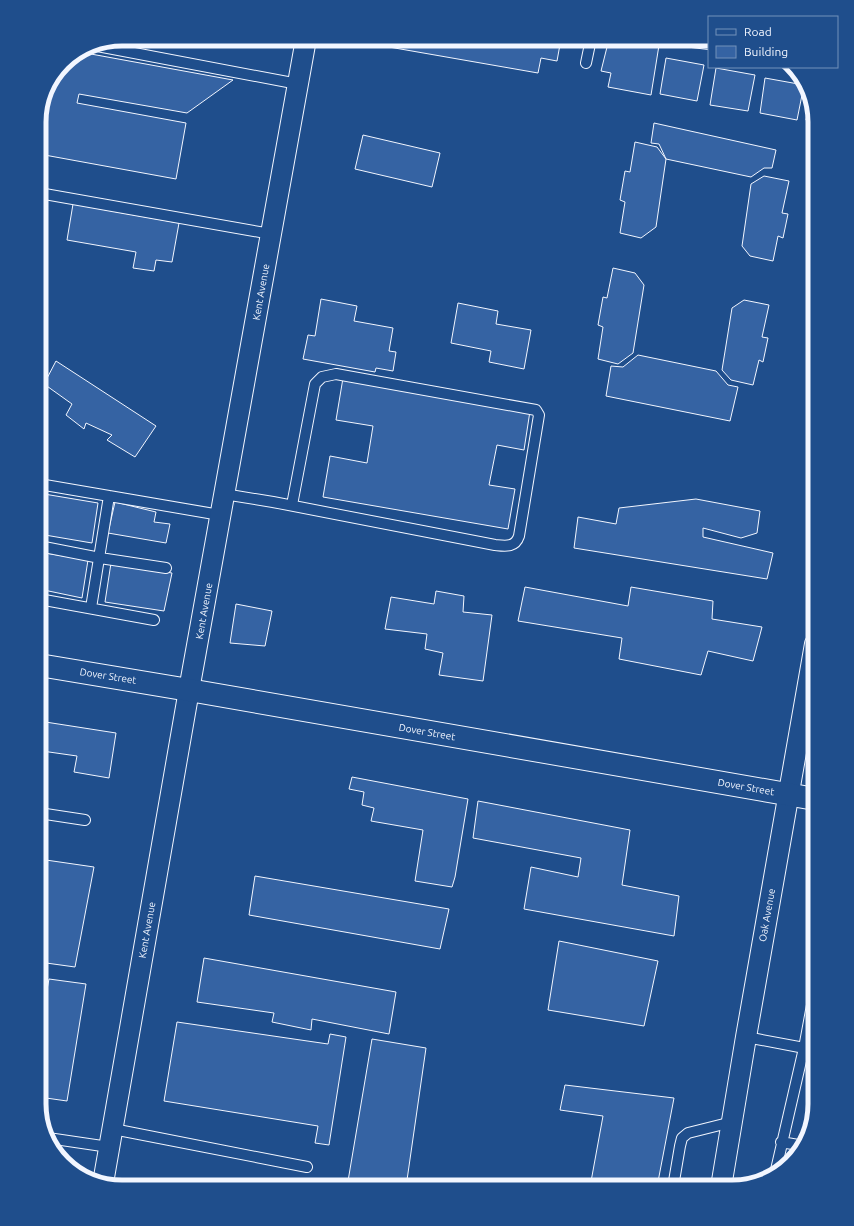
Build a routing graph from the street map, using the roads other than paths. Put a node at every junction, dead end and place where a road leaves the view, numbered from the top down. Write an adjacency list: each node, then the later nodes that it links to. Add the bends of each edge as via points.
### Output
1 (305, 46): 5 (street, Kent Avenue)
2 (590, 46): 4 (lane)
3 (105, 48): 5 (lane)
4 (586, 63)
5 (298, 84): 7 (street, Kent Avenue)
6 (46, 194): 7 (lane)
7 (271, 234): 9 (street, Kent Avenue)
8 (46, 485): 10 (lane)
9 (224, 494): 11 (lane); 12 (street, Kent Avenue)
10 (109, 496): 12 (lane); 14 (lane)
11 (292, 505): 11 (lane, via 495,545 512,545 519,536 539,414 536,410 336,374 322,377 315,384)
12 (220, 515): 21 (street, Kent Avenue)
13 (46, 547): 14 (lane)
14 (100, 558): 15 (lane); 17 (lane)
15 (166, 568)
16 (46, 600): 17 (lane)
17 (91, 608): 18 (lane)
18 (154, 620)
19 (46, 666): 21 (street, Dover Street)
20 (808, 685): 22 (street, Oak Avenue)
21 (189, 690): 22 (street, Dover Street); 32 (street, Kent Avenue)
22 (789, 795): 23 (street, Dover Street); 27 (street, Oak Avenue)
23 (808, 798)
24 (46, 814): 25 (lane)
25 (85, 820)
26 (808, 1026): 28 (lane)
27 (746, 1037): 28 (lane); 30 (street, Oak Avenue)
28 (804, 1048): 29 (lane); 33 (lane)
29 (808, 1049)
30 (732, 1122): 38 (lane, via 682,1138); 39 (street, Oak Avenue)
31 (54, 1138): 32 (lane)
32 (111, 1138): 36 (lane); 37 (street, Kent Avenue)
33 (781, 1142): 34 (lane); 35 (lane)
34 (796, 1145)
35 (777, 1165)
36 (307, 1167)
37 (104, 1178)
38 (674, 1180)
39 (722, 1180)

